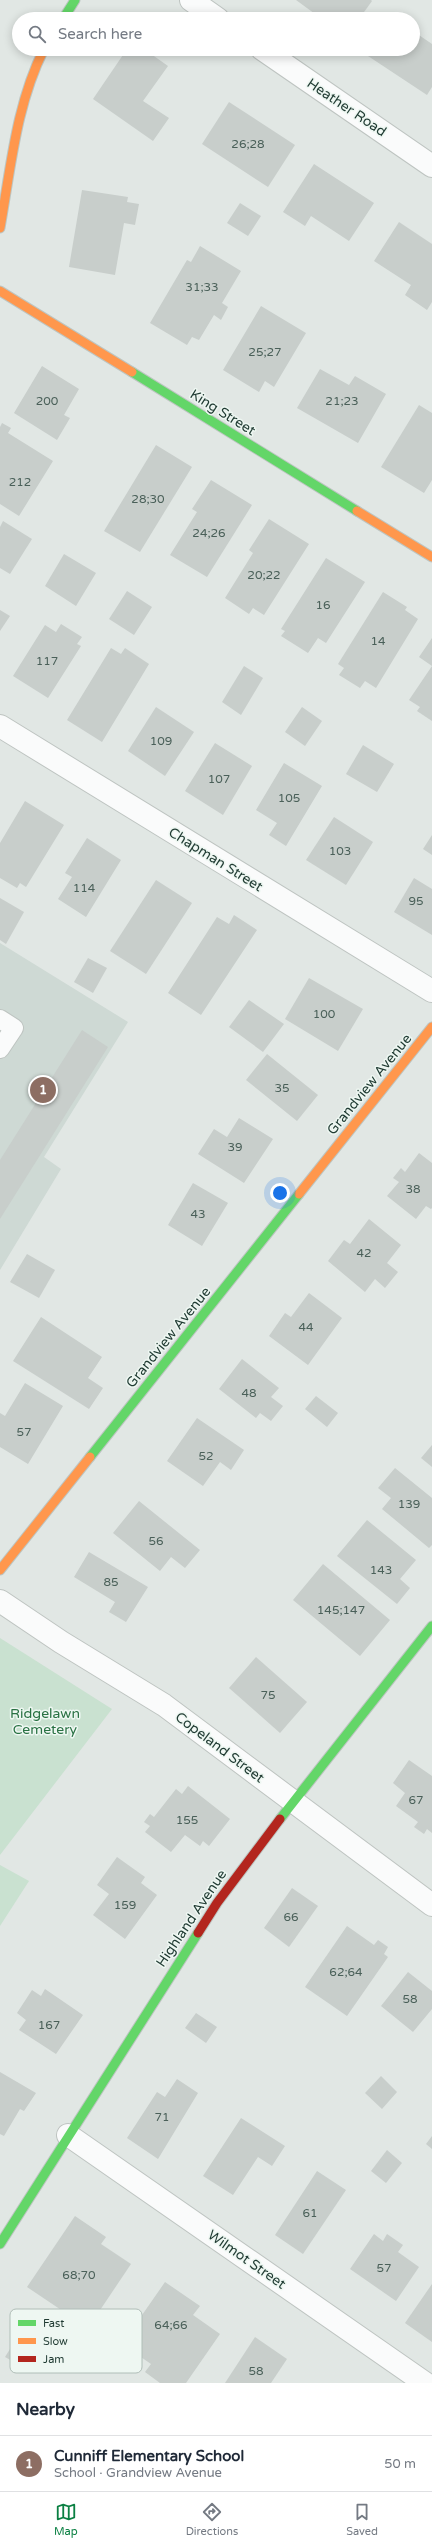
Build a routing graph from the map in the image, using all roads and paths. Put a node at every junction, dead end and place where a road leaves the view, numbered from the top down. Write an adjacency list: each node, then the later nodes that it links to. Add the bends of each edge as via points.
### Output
1 (75, 0): 3 (street)
2 (191, 0): 4 (street)
3 (67, 12)
4 (208, 12)
5 (41, 56): 8 (street, via 33,72 22,110)
6 (272, 56): 7 (street, Heather Road)
7 (432, 166)
8 (0, 228)
9 (0, 291): 10 (street, King Street)
10 (432, 557)
11 (0, 726): 12 (street, Chapman Street)
12 (432, 991)
13 (0, 1019): 15 (lane, via 14,1028)
14 (432, 1027): 16 (street, Grandview Avenue)
15 (0, 1049)
16 (0, 1570)
17 (0, 1601): 19 (street, Copeland Street, via 164,1705)
18 (432, 1626): 19 (street, Highland Avenue)
19 (293, 1802): 20 (street, Copeland Street); 21 (street, Highland Avenue, via 217,1903)
20 (432, 1905)
21 (68, 2134): 22 (street, Highland Avenue); 23 (street, Wilmot Street)
22 (0, 2244)
23 (425, 2383)

